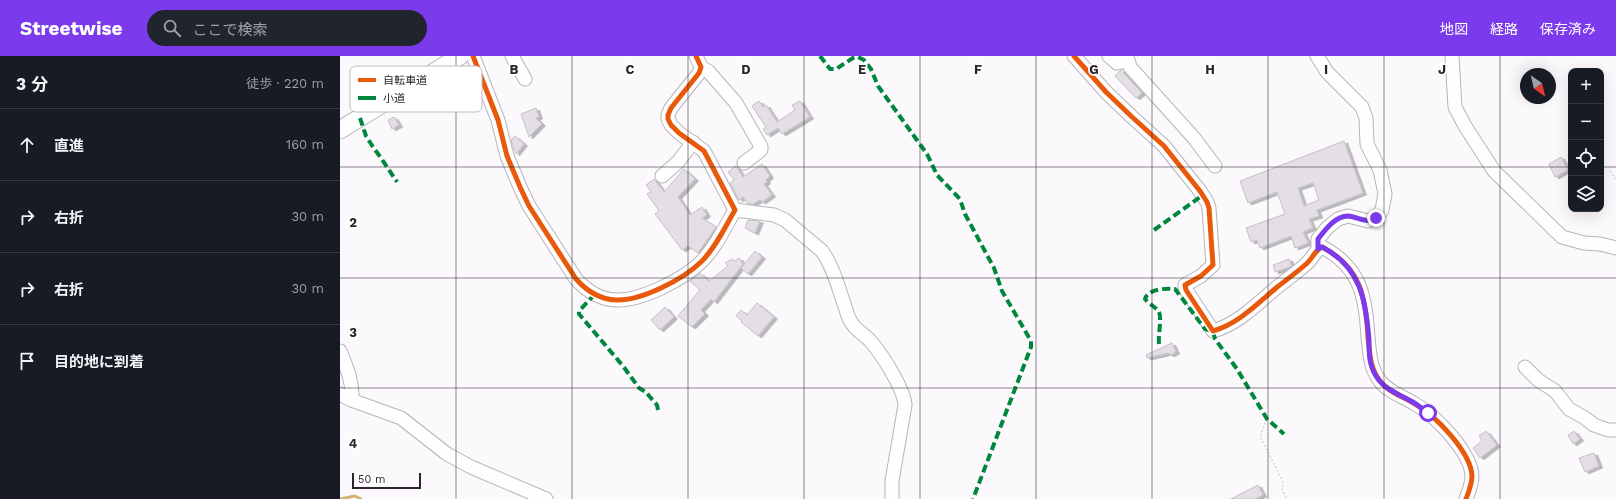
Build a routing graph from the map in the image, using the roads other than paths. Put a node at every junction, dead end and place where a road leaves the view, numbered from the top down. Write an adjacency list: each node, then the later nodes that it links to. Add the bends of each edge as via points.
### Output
1 (460, 56): 9 (main road)
2 (472, 56): 10 (street)
3 (512, 56): 11 (street)
4 (1074, 56): 21 (street, via 1110,96 1164,146 1207,202 1212,265 1202,276 1185,285 1213,331 1236,321 1256,306 1307,264)
5 (1316, 56): 21 (street, via 1327,72 1362,107 1366,118 1367,144 1380,170 1385,194 1382,210 1376,218 1368,221 1348,216 1338,219 1318,239)
6 (1452, 56): 20 (street, via 1455,107 1494,171 1562,237)
7 (1116, 58): 17 (street, via 1128,60 1130,67 1194,138)
8 (698, 62): 15 (street, via 699,73 668,115 671,125); 16 (street, via 736,103 759,143 761,150)
9 (444, 66)
10 (476, 66)
11 (525, 79)
12 (482, 81): 19 (street, via 498,120 507,156 529,206 576,279 585,289 596,295 622,301 641,297 676,281 702,261)
13 (369, 112): 14 (main road)
14 (340, 130)
15 (693, 142): 18 (street, via 678,162); 19 (street, via 707,155)
16 (744, 163)
17 (1215, 166)
18 (662, 176)
19 (735, 210): 28 (street, via 768,214 785,220 822,251 837,283 849,320 872,343 901,389 905,405 892,481)
20 (1616, 248)
21 (1318, 249): 29 (street, via 1322,247 1336,256 1358,282 1366,311 1370,360 1376,376 1384,387 1428,413 1467,458 1472,485)
22 (340, 351): 25 (street, via 350,375)
23 (1525, 367): 26 (street, via 1538,380 1555,391 1569,409 1594,425)
24 (340, 394): 25 (street)
25 (352, 400): 27 (street, via 401,418 447,454)
26 (1616, 430)
27 (546, 499)
28 (892, 499)
29 (1466, 499)

